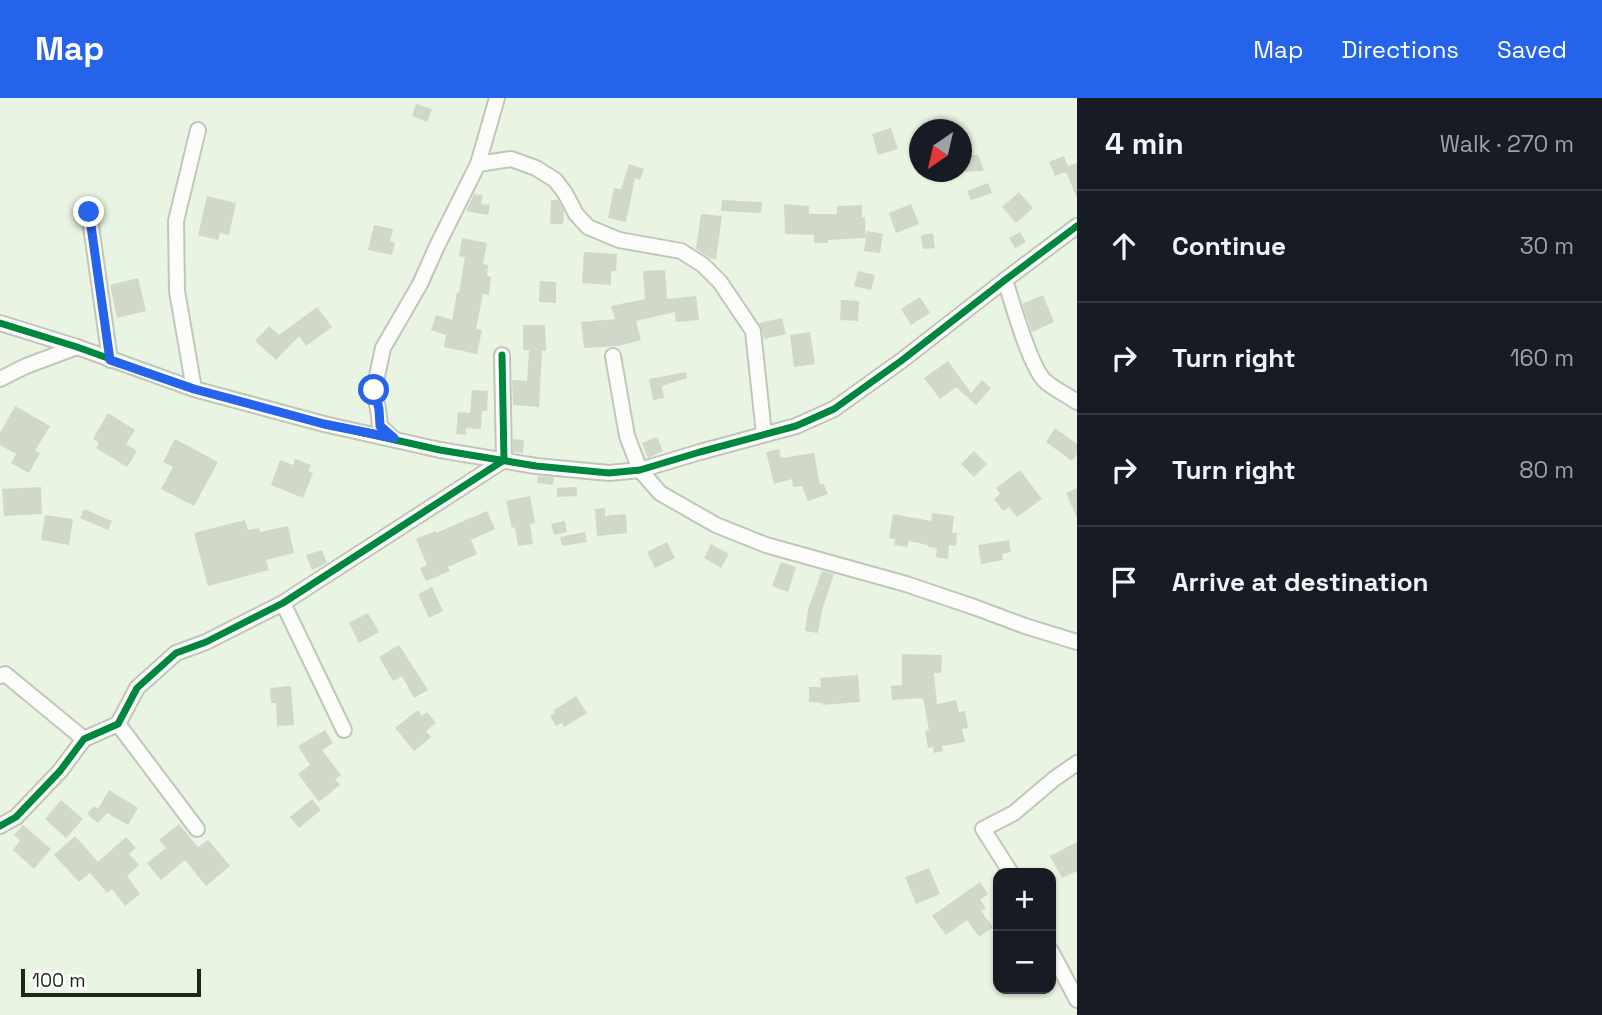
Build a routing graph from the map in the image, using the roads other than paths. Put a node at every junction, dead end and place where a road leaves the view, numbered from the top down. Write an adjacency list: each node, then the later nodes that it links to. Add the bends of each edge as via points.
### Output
1 (497, 98): 3 (street)
2 (198, 130): 13 (street, via 176,221 177,291)
3 (478, 164): 15 (street, via 510,159 536,168 555,180 588,227 619,240 681,251 703,265 753,331); 16 (street, via 383,348 374,390 380,426)
4 (89, 212): 11 (street)
5 (1077, 226): 6 (street)
6 (1005, 280): 14 (street, via 1038,371); 15 (street, via 834,409)
7 (0, 323): 8 (street)
8 (78, 347): 11 (street); 12 (street)
9 (502, 355): 17 (street)
10 (613, 356): 18 (street, via 627,436)
11 (110, 360): 13 (street)
12 (0, 379)
13 (194, 389): 16 (street)
14 (1077, 402)
15 (764, 434): 18 (street)
16 (394, 438): 17 (street)
17 (504, 460): 18 (street, via 609,472); 19 (street)
18 (640, 470): 20 (street, via 660,493 716,525 766,545 906,584)
19 (283, 603): 22 (street, via 176,653 136,688); 23 (street)
20 (1077, 642)
21 (0, 676): 24 (street, via 5,674)
22 (118, 724): 24 (street); 27 (street)
23 (344, 730)
24 (84, 739): 26 (street, via 16,817)
25 (1077, 762): 28 (street, via 1014,814 983,829)
26 (0, 826)
27 (197, 830)
28 (1008, 868)
29 (1056, 960): 30 (street)
30 (1077, 1000)

